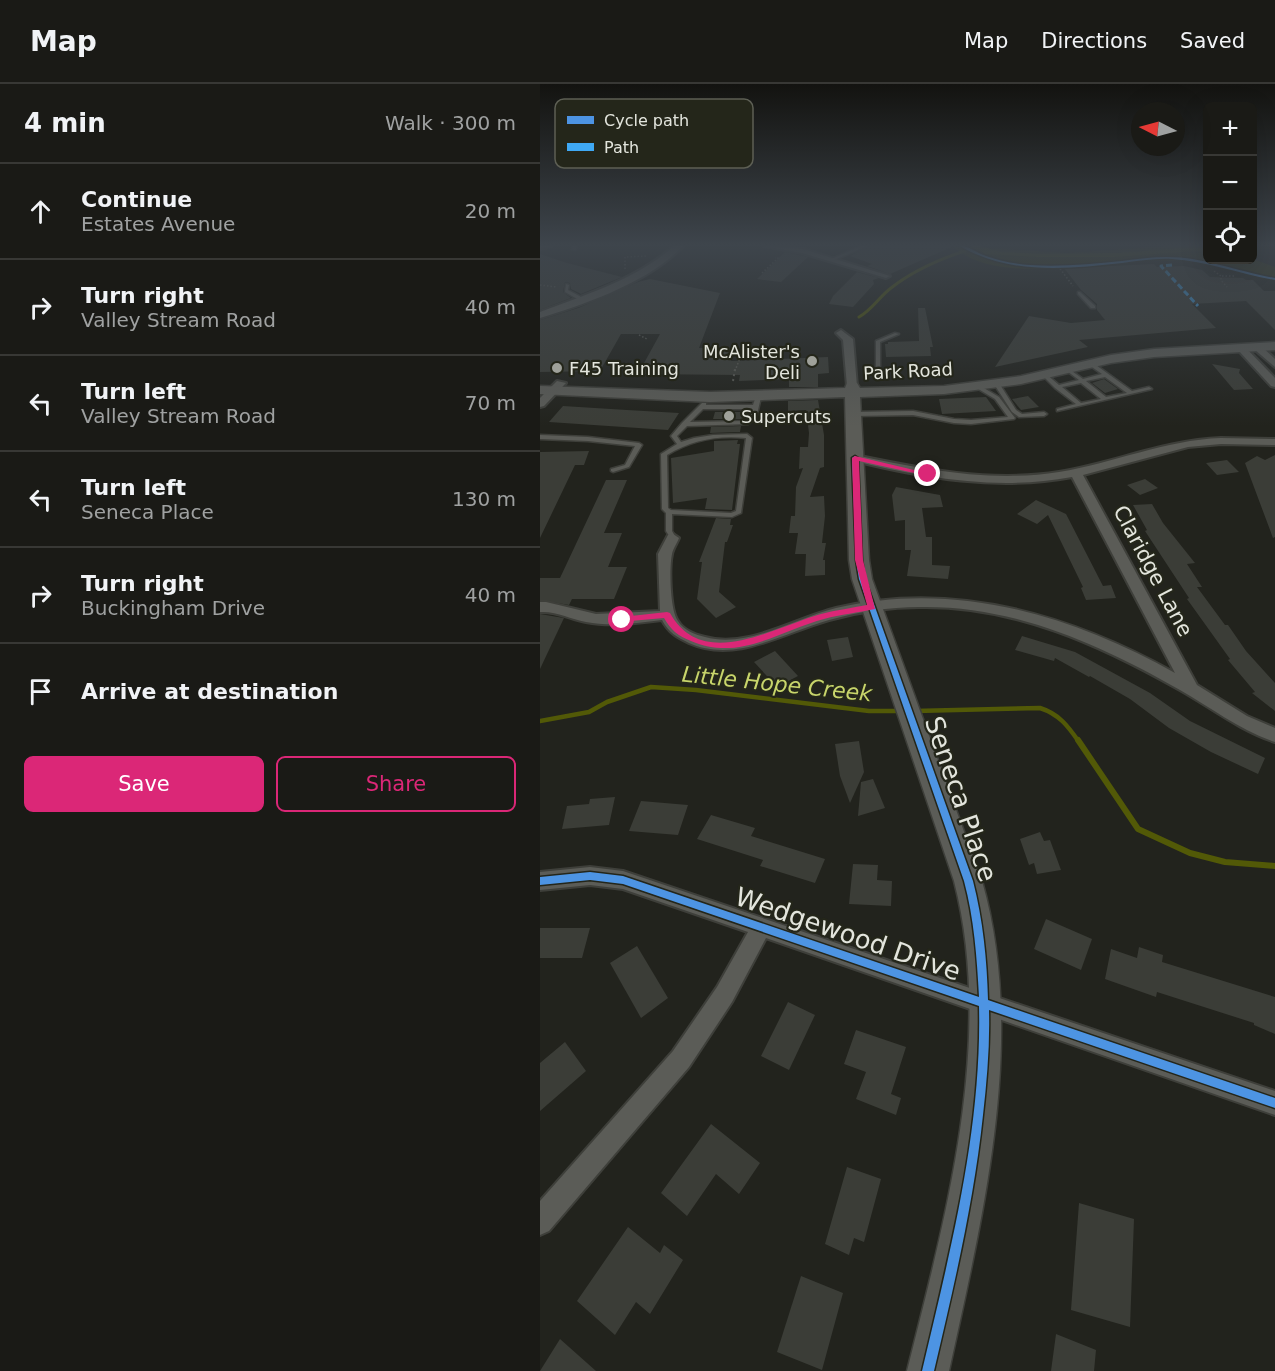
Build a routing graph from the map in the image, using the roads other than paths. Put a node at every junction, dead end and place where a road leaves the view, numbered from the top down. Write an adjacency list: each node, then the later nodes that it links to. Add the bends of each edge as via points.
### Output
1 (563, 306): 2 (street)
2 (540, 315)
3 (841, 333): 21 (street, Seneca Place, via 848,339)
4 (897, 334): 10 (lane, via 878,341)
5 (1275, 339): 6 (main road, Park Road)
6 (1246, 344): 7 (main road, Park Road); 8 (main road, Park Road, via 1154,352); 9 (street); 17 (street); 21 (main road, Park Road, via 1121,350 975,380)
7 (1275, 346)
8 (1091, 364): 11 (main road, Park Road); 13 (lane)
9 (1275, 364)
10 (878, 366)
11 (1069, 370): 12 (main road, Park Road); 14 (lane)
12 (1044, 375): 16 (main road, Park Road); 20 (lane)
13 (1106, 375): 14 (lane); 24 (lane)
14 (1082, 381): 20 (lane); 25 (lane)
15 (540, 383): 18 (main road, Park Road)
16 (997, 384): 19 (main road, Park Road); 32 (lane, via 1021,416)
17 (1275, 384)
18 (558, 386): 21 (main road, Park Road); 23 (main road, Park Road); 26 (main road, Park Road); 28 (street)
19 (977, 386): 21 (main road, Park Road); 31 (lane, via 997,398 1012,418 971,422 913,413)
20 (1057, 387): 29 (lane)
21 (852, 389): 27 (main road, Park Road); 31 (main road, Seneca Place)
22 (1149, 389): 24 (lane)
23 (540, 390)
24 (1131, 393): 25 (lane)
25 (1105, 399): 29 (lane)
26 (706, 402): 27 (main road, Park Road); 33 (lane)
27 (756, 402): 33 (lane, via 753,419 746,423)
28 (540, 404)
29 (1080, 405): 30 (lane)
30 (1059, 410)
31 (854, 414): 37 (main road, Seneca Place)
32 (1044, 414)
33 (684, 424): 36 (lane, via 674,436)
34 (540, 437): 38 (lane, via 639,445 627,466)
35 (1275, 442): 39 (street, via 1191,444)
36 (679, 443): 40 (lane, via 664,454 665,509); 40 (lane, via 696,437 749,438 739,512)
37 (855, 458): 39 (street, via 928,474 983,480); 43 (main road, Seneca Place, via 859,560)
38 (613, 470)
39 (1076, 473): 45 (street, Claridge Lane)
40 (669, 512): 41 (lane)
41 (673, 538): 44 (street, via 665,554)
42 (540, 607): 44 (street, via 622,620)
43 (872, 607): 44 (street, via 823,616 744,644 723,647 683,634); 45 (street, via 933,602 1028,615 1099,640); 49 (main road, Seneca Place, via 969,885 982,956)
44 (667, 615)
45 (1191, 688): 46 (street, via 1245,723)
46 (1275, 735)
47 (540, 881): 48 (street, Wedgewood Drive, via 590,876 623,880)
48 (761, 926): 49 (street, Wedgewood Drive); 51 (street, via 714,1014 680,1061)
49 (984, 1003): 50 (street, Wedgewood Drive); 52 (main road, Seneca Place, via 986,1040 974,1151)
50 (1275, 1103)
51 (540, 1222)
52 (928, 1371)

